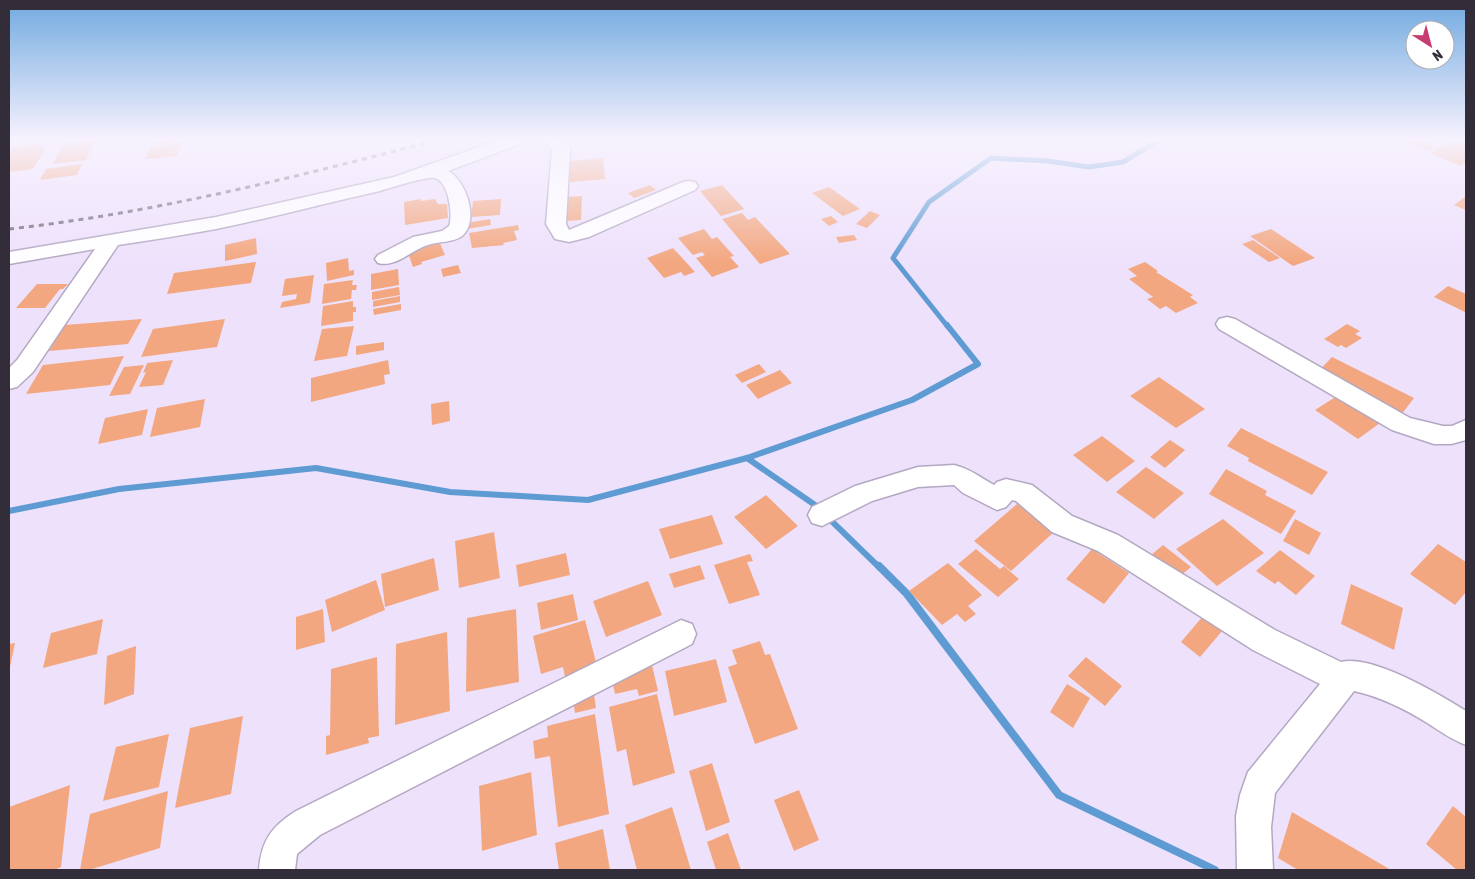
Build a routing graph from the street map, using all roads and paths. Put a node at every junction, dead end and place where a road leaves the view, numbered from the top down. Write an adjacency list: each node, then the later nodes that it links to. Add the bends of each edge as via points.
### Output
1 (391, 181): 5 (street, via 216,223)
2 (450, 181): 7 (street, via 457,195 461,221 455,232 421,240)
3 (559, 181): 4 (street, via 556,224 562,235 569,236)
4 (689, 186)
5 (112, 240): 6 (street); 9 (street, via 25,366)
6 (9, 258)
7 (385, 259)
8 (1227, 324): 10 (street, via 1401,424 1438,435 1460,433)
9 (9, 382)
10 (1466, 429)
11 (822, 515): 13 (street, via 864,493 918,477 962,477 997,499 1006,489 1023,492 1062,524 1122,551 1264,640 1339,677)
12 (680, 634): 15 (street, via 308,823 281,845)
13 (1347, 675): 14 (street, via 1378,682 1408,695); 16 (street, via 1260,784 1252,825)
14 (1466, 729)
15 (277, 870)
16 (1255, 870)

